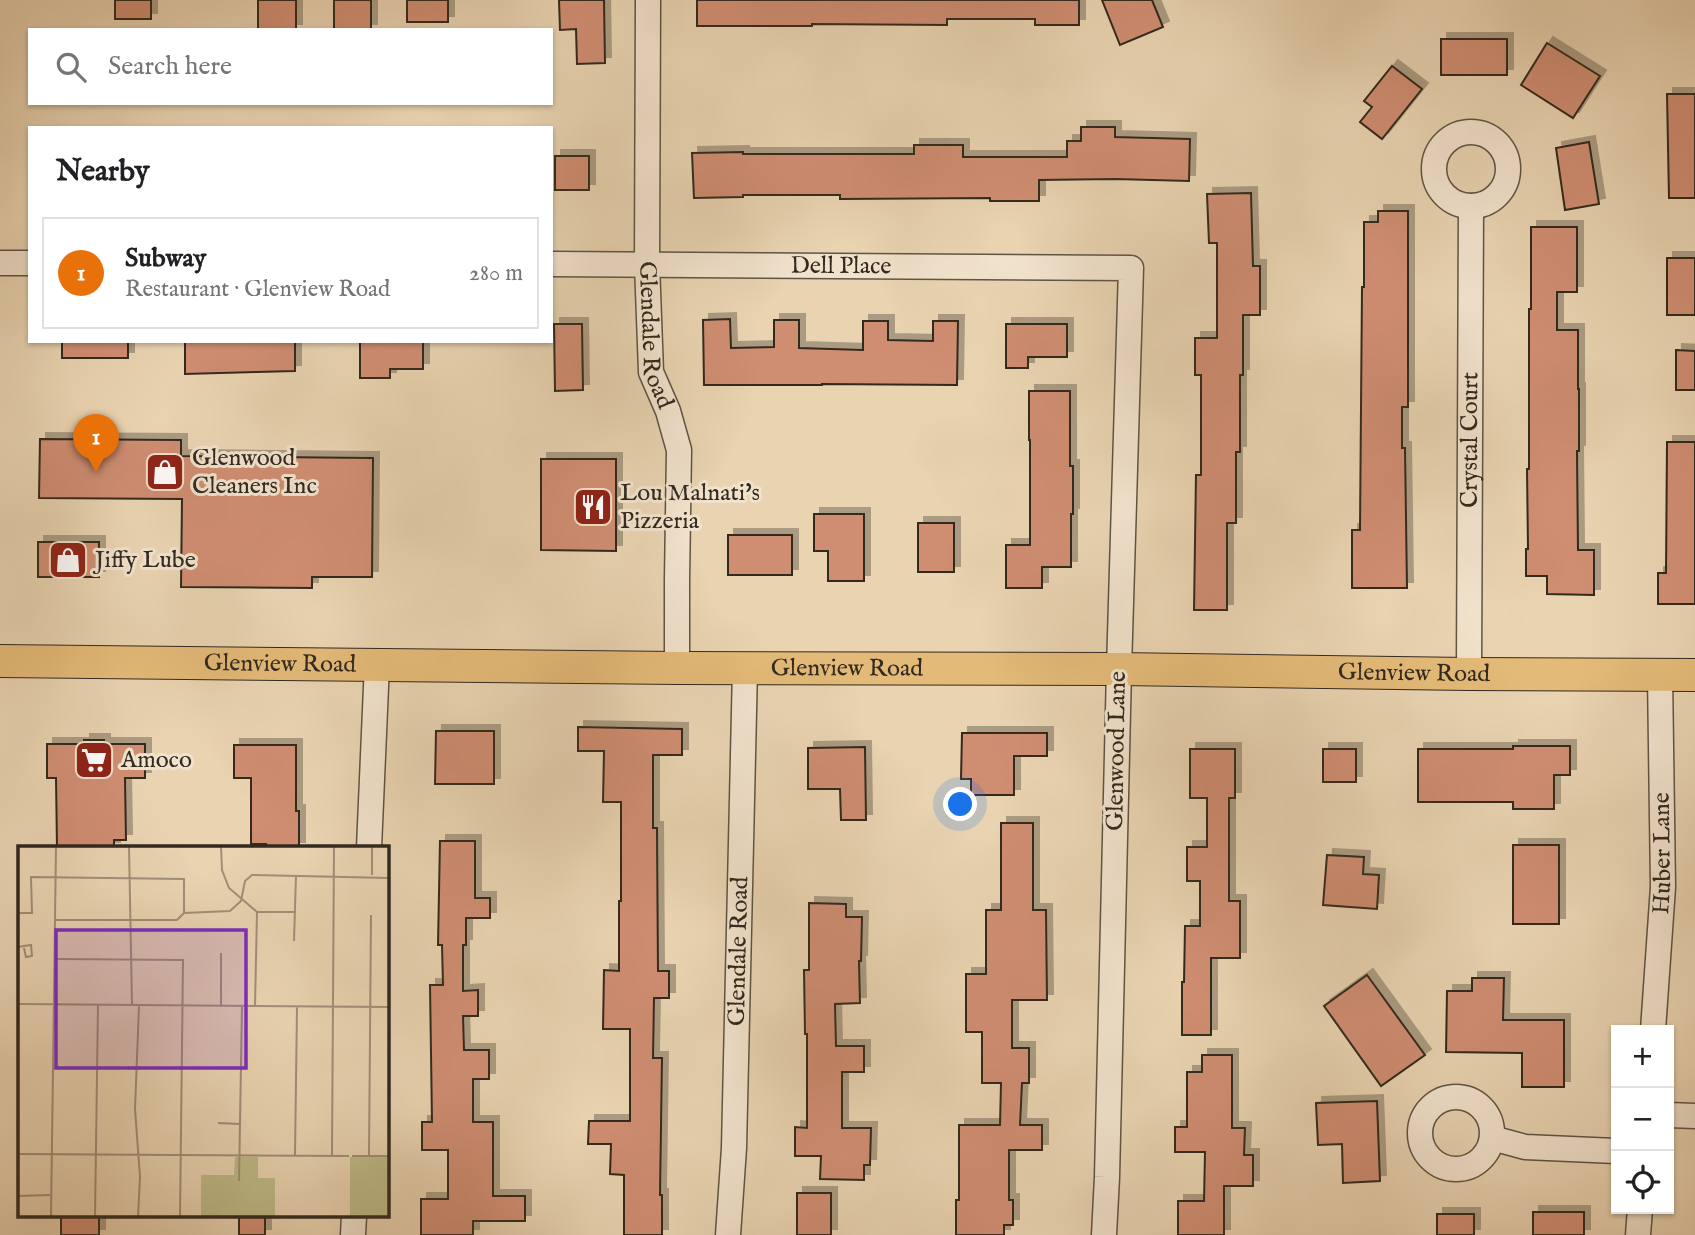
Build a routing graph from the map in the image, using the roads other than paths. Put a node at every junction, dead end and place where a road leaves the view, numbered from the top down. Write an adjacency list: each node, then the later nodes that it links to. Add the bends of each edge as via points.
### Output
1 (648, 0): 6 (street, Glendale Road)
2 (1471, 206): 13 (street, Crystal Court)
3 (0, 263): 4 (street)
4 (28, 263)
5 (553, 264): 6 (street, Dell Place)
6 (647, 264): 7 (street, Dell Place); 10 (street, Glendale Road, via 652,372 679,450)
7 (1131, 268): 12 (street, Glenwood Lane)
8 (0, 661): 9 (main road, Glenview Road)
9 (377, 664): 10 (main road, Glenview Road); 16 (street)
10 (677, 668): 11 (main road, Glenview Road)
11 (745, 668): 12 (main road, Glenview Road); 23 (street, Glendale Road)
12 (1119, 669): 13 (main road, Glenview Road); 24 (street, Glenwood Lane)
13 (1469, 674): 14 (main road, Glenview Road)
14 (1660, 675): 15 (main road, Glenview Road); 17 (street, Huber Lane, via 1663,887)
15 (1695, 675)
16 (369, 846)
17 (1653, 1025)
18 (1674, 1115): 19 (street)
19 (1695, 1116)
20 (1492, 1138): 21 (street, via 1525,1147)
21 (1611, 1151)
22 (1640, 1214): 25 (street)
23 (729, 1235)
24 (1104, 1235)
25 (1638, 1235)

